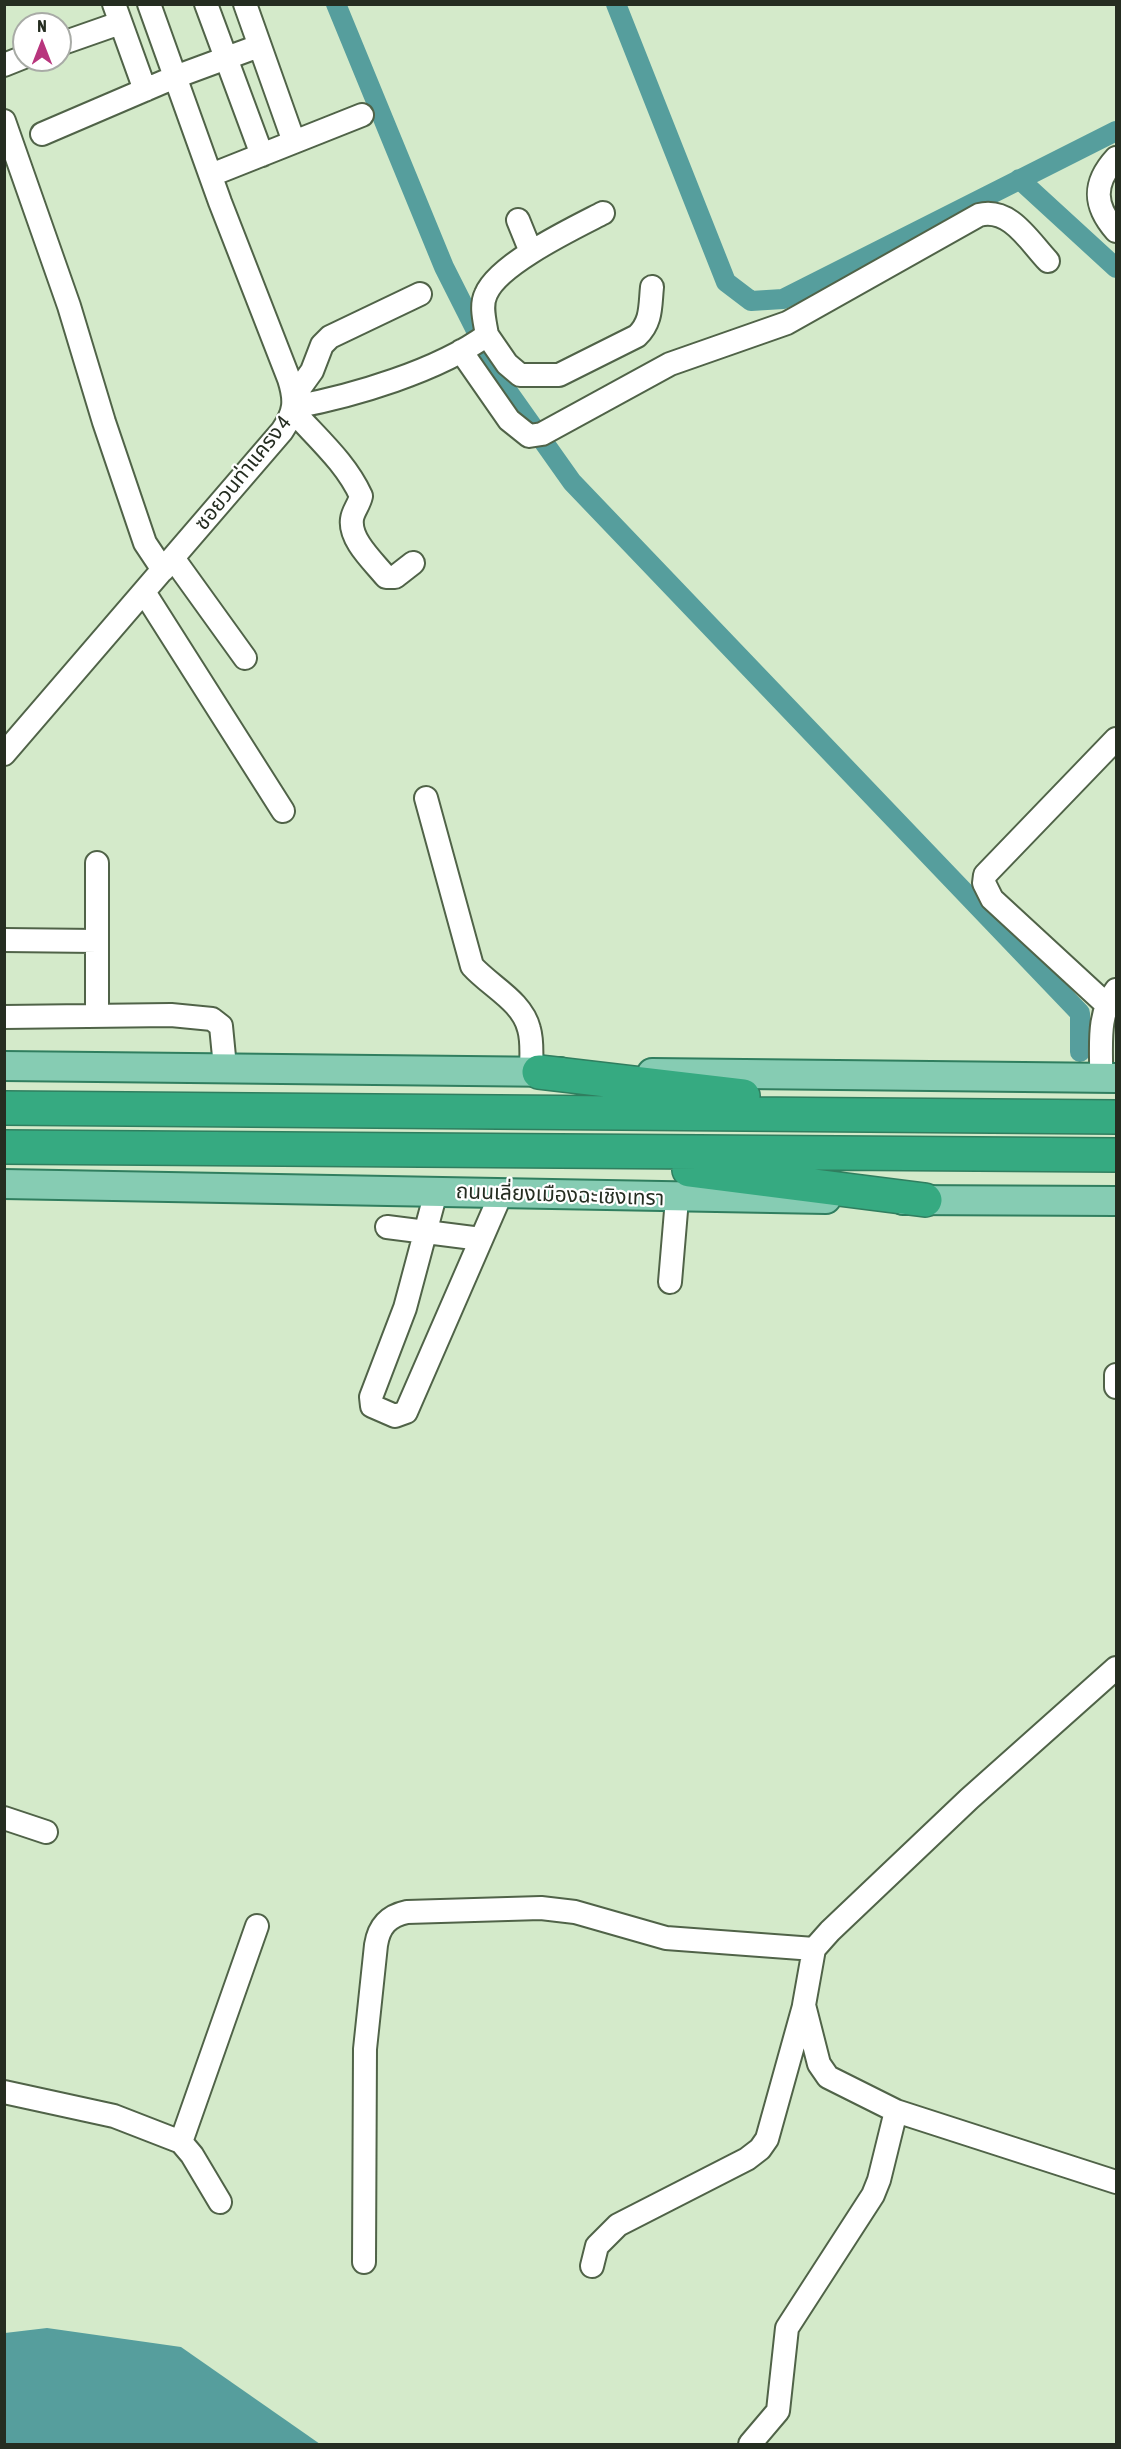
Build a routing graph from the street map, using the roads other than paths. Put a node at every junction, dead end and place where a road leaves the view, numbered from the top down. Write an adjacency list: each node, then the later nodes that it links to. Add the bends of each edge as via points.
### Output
1 (149, 4): 8 (street, ซอยวนท่าแครง 4)
2 (206, 4): 7 (street)
3 (245, 4): 6 (street)
4 (117, 14): 5 (street); 9 (street)
5 (72, 38)
6 (259, 46): 7 (street); 13 (street)
7 (227, 58): 8 (street); 14 (street)
8 (175, 77): 9 (street); 16 (street, ซอยวนท่าแครง 4)
9 (145, 90): 12 (street)
10 (362, 115): 13 (street)
11 (4, 121): 28 (street, via 69,306 145,543)
12 (42, 134)
13 (294, 142): 14 (street)
14 (262, 155): 16 (street)
15 (1116, 158): 19 (street, via 1098,191 1098,204)
16 (211, 175): 26 (street, ซอยวนท่าแครง 4)
17 (603, 213): 20 (street)
18 (518, 220): 20 (street)
19 (1116, 231)
20 (531, 252): 24 (street, via 486,293 483,302)
21 (1048, 261): 25 (street, via 1010,220 992,212 979,215 788,323 670,364 542,434 529,436 509,420)
22 (652, 287): 24 (street, via 650,317 637,336 559,375 520,375 507,364)
23 (420, 294): 26 (street, via 330,337 322,345)
24 (487, 335): 25 (street)
25 (461, 351): 26 (street, via 374,386 324,401)
26 (294, 405): 27 (street, via 341,463 361,496 352,515 356,538 389,578); 28 (street, ซอยวนท่าแครง 4, via 282,431)
27 (413, 563)
28 (168, 564): 29 (street, ซอยวนท่าแครง 4); 30 (street)
29 (144, 592): 32 (street, ซอยวนท่าแครง 4); 34 (street)
30 (245, 658)
31 (1116, 739): 38 (street, via 985,875 984,883 1013,920)
32 (4, 754)
33 (426, 798): 43 (street, via 472,966 521,1011 531,1036)
34 (283, 811)
35 (98, 863): 37 (street)
36 (4, 940): 37 (street)
37 (97, 941): 39 (street)
38 (1112, 997): 44 (street, via 1100,1029)
39 (97, 1016): 40 (street); 42 (street, via 212,1019 221,1026)
40 (4, 1017)
41 (4, 1066): 42 (main road)
42 (225, 1067): 43 (main road)
43 (535, 1072): 44 (main road); 46 (highway)
44 (1109, 1078)
45 (4, 1108): 46 (highway)
46 (910, 1116): 47 (highway)
47 (1116, 1117)
48 (4, 1147): 49 (highway, ถนนเลี่ยงเมืองฉะเชิงเทรา)
49 (539, 1151): 50 (highway, ถนนเลี่ยงเมืองฉะเชิงเทรา); 55 (highway)
50 (1116, 1155)
51 (4, 1184): 52 (main road, ถนนเลี่ยงเมืองฉะเชิงเทรา)
52 (436, 1192): 53 (main road, ถนนเลี่ยงเมืองฉะเชิงเทรา); 58 (street)
53 (501, 1194): 54 (main road, ถนนเลี่ยงเมืองฉะเชิงเทรา); 59 (street)
54 (676, 1199): 55 (main road, ถนนเลี่ยงเมืองฉะเชิงเทรา); 60 (street)
55 (925, 1200): 56 (main road, ถนนเลี่ยงเมืองฉะเชิงเทรา)
56 (1116, 1201)
57 (387, 1227): 58 (street)
58 (427, 1230): 59 (street); 59 (street, via 405,1308 371,1396 372,1406 395,1416 406,1412)
59 (481, 1239)
60 (670, 1282)
61 (1116, 1375): 62 (street)
62 (1116, 1387)
63 (1116, 1668): 67 (street, via 969,1799)
64 (4, 1818): 65 (street)
65 (46, 1832)
66 (257, 1926): 71 (street)
67 (814, 1949): 68 (street); 74 (street, via 674,1939 575,1912 541,1908 407,1912 388,1919 376,1945 365,2049)
68 (804, 2005): 70 (street, via 823,2072 837,2084); 75 (street, via 771,2126 760,2149 618,2225 597,2246)
69 (4, 2092): 71 (street, via 114,2116)
70 (896, 2111): 72 (street); 76 (street, via 873,2195 788,2328 777,2411)
71 (181, 2142): 73 (street)
72 (1116, 2182)
73 (220, 2202)
74 (364, 2262)
75 (592, 2266)
76 (750, 2445)

